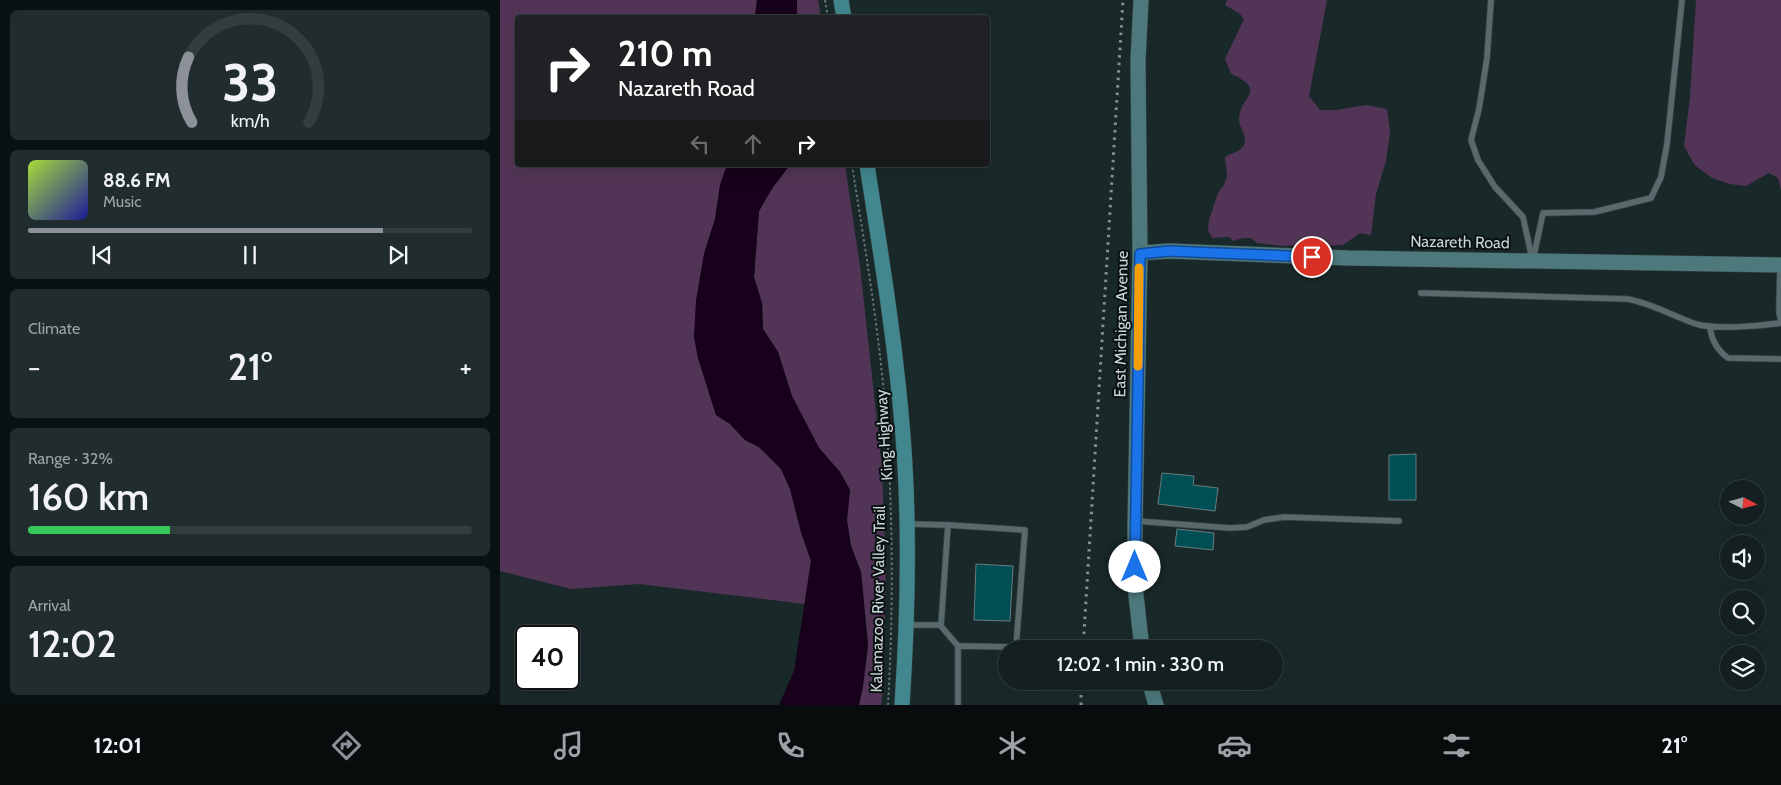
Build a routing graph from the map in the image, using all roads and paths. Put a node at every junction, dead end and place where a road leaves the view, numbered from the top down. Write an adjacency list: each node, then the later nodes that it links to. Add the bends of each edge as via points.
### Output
1 (825, 0): 6 (path)
2 (841, 0): 7 (main road)
3 (1141, 0): 10 (street, East Michigan Avenue, via 1138,61)
4 (1491, 0): 11 (lane, via 1487,58 1471,140 1478,160 1495,187 1524,217)
5 (1682, 0): 11 (lane, via 1667,144 1661,177 1651,198 1594,212 1542,213)
6 (828, 15)
7 (844, 15)
8 (852, 167): 26 (path, Kalamazoo River Valley Trail, via 879,349 889,456 893,582)
9 (867, 167): 19 (main road, King Highway, via 896,365 903,436)
10 (1140, 254): 11 (street, Nazareth Road, via 1169,251 1348,258); 17 (street, East Michigan Avenue)
11 (1532, 260): 12 (street, Nazareth Road)
12 (1781, 265): 14 (lane)
13 (1421, 293): 15 (lane, via 1627,299)
14 (1781, 321): 15 (lane, via 1760,325)
15 (1710, 326): 16 (lane, via 1714,344 1728,358)
16 (1781, 359)
17 (1135, 520): 18 (lane, via 1230,528 1284,517); 23 (street, East Michigan Avenue, via 1135,586)
18 (1399, 521)
19 (906, 524): 20 (lane); 21 (main road, King Highway)
20 (948, 526): 22 (lane); 24 (lane, via 1025,530 1016,647)
21 (906, 625): 22 (lane); 27 (main road, King Highway)
22 (940, 625): 24 (lane)
23 (1141, 640)
24 (958, 646): 28 (lane)
25 (1152, 690): 29 (street)
26 (888, 705)
27 (902, 705)
28 (958, 705)
29 (1156, 705)

